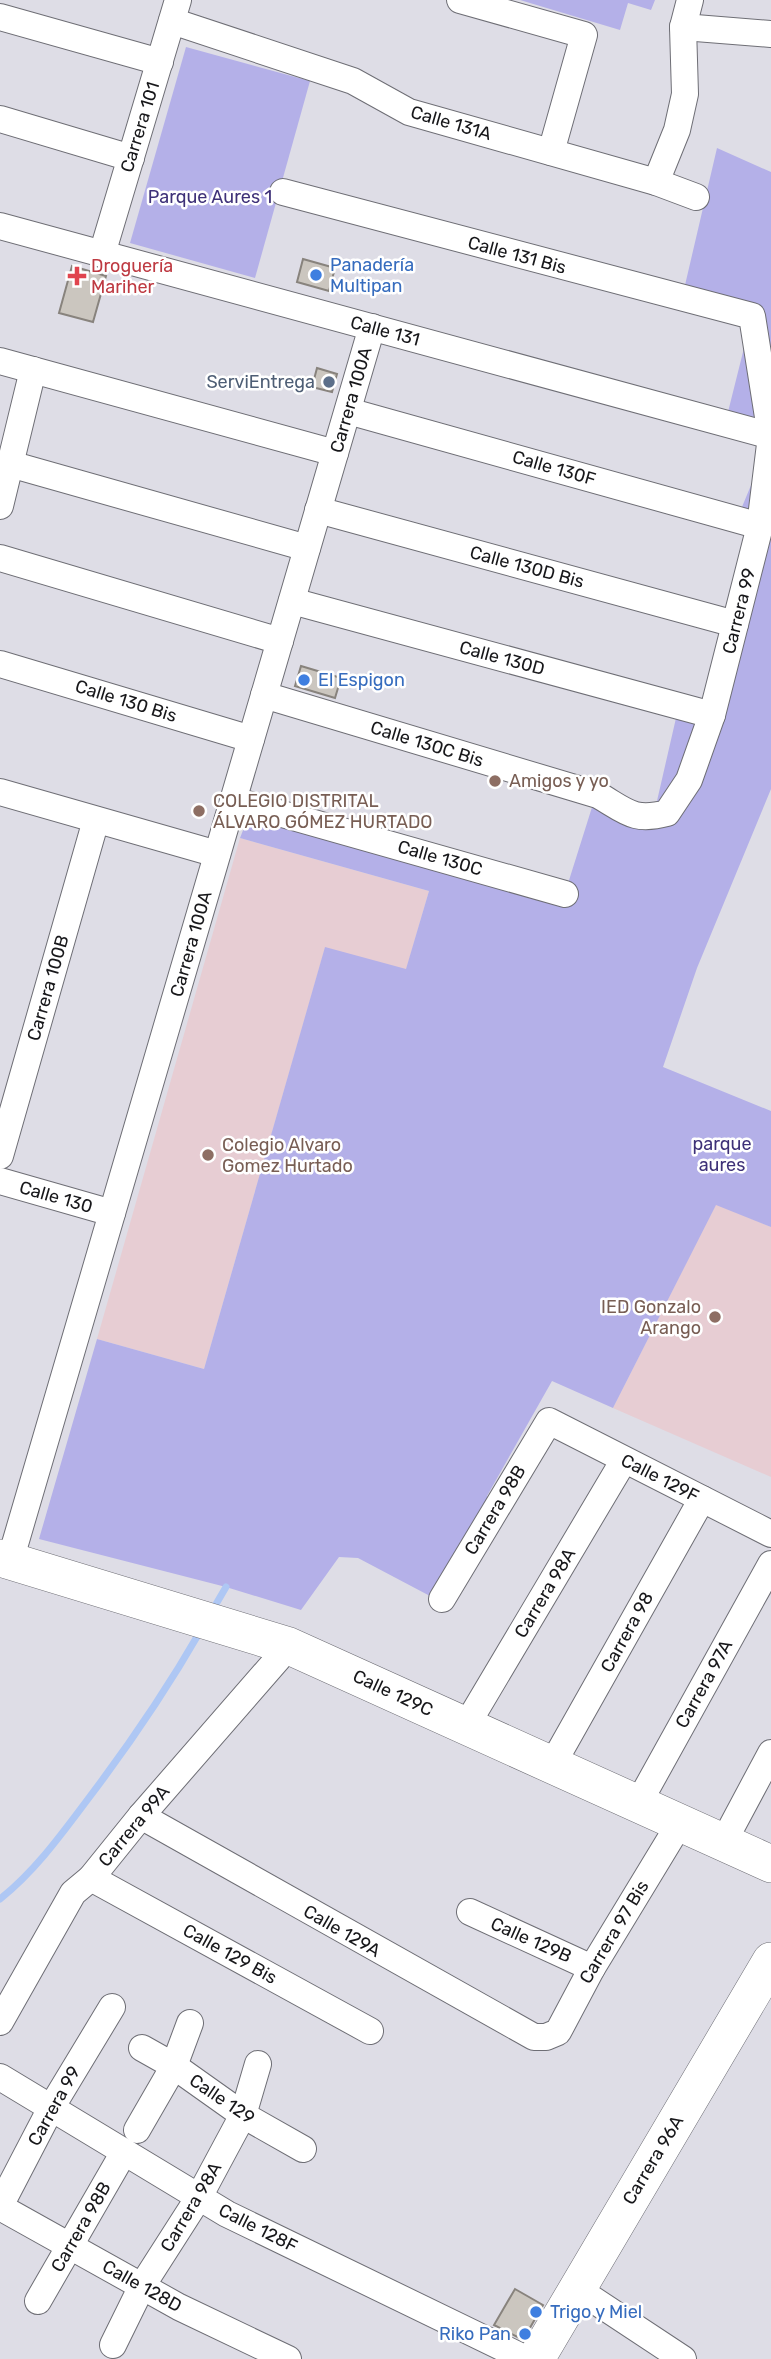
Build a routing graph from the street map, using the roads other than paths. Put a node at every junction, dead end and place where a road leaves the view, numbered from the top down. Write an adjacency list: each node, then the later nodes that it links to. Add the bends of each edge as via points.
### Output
1 (460, 0): 9 (street, via 584,35)
2 (690, 0): 5 (street)
3 (175, 10): 7 (street, Carrera 101); 9 (street, Calle 131A, via 353,81 409,113)
4 (0, 17): 7 (street)
5 (683, 27): 6 (street); 11 (street, via 685,94 677,130)
6 (771, 34)
7 (160, 62): 10 (street, Carrera 101)
8 (0, 119): 10 (street)
9 (551, 152): 11 (street, Calle 131A)
10 (131, 158): 15 (street, Carrera 101)
11 (656, 182): 13 (street, Calle 131A)
12 (283, 192): 16 (street, Calle 131 Bis)
13 (696, 197)
14 (0, 226): 15 (street, Calle 131)
15 (102, 254): 17 (street, Calle 131)
16 (752, 316): 21 (street, Carrera 99)
17 (372, 327): 20 (street, Carrera 100A); 21 (street, Calle 131)
18 (0, 361): 19 (street)
19 (33, 370): 22 (street); 23 (street)
20 (348, 411): 22 (street, Carrera 100A); 26 (street, Calle 130F)
21 (771, 436): 26 (street, Carrera 99)
22 (335, 453): 25 (street, Carrera 100A)
23 (10, 464): 24 (street); 27 (street)
24 (0, 506)
25 (318, 510): 27 (street, Carrera 100A); 30 (street, Calle 130D Bis)
26 (760, 526): 30 (street, Carrera 99)
27 (307, 548): 29 (street, Carrera 100A)
28 (0, 558): 31 (street)
29 (292, 601): 31 (street, Carrera 100A); 34 (street, Calle 130D)
30 (735, 624): 34 (street, Carrera 99)
31 (280, 641): 33 (street, Carrera 100A)
32 (0, 664): 35 (street, Calle 130 Bis)
33 (264, 695): 35 (street, Carrera 100A); 38 (street, Calle 130C Bis, via 598,795 636,817)
34 (712, 715): 38 (street, Carrera 99, via 689,780)
35 (251, 738): 36 (street, Carrera 100A)
36 (233, 800): 40 (street, Carrera 100A); 41 (street, Calle 130C)
37 (2, 801): 39 (street)
38 (667, 813)
39 (96, 820): 40 (street); 42 (street, Carrera 100B)
40 (217, 854): 44 (street, Carrera 100A)
41 (565, 894)
42 (0, 1156)
43 (0, 1181): 44 (street, Calle 130)
44 (112, 1213): 49 (street, Carrera 100A)
45 (549, 1421): 46 (street, Calle 129F); 51 (street, Carrera 98B)
46 (624, 1460): 47 (street, Calle 129F); 53 (street, Carrera 98A)
47 (702, 1499): 48 (street, Calle 129F); 55 (street, Carrera 98)
48 (771, 1534)
49 (5, 1559): 52 (street, Calle 129C)
50 (771, 1564): 56 (street, Carrera 97A)
51 (442, 1599)
52 (289, 1646): 53 (street, Calle 129C); 57 (street, Carrera 99A)
53 (466, 1726): 55 (street, Calle 129C)
54 (771, 1753): 59 (street)
55 (552, 1765): 56 (street, Calle 129C)
56 (638, 1804): 58 (street, Calle 129C)
57 (141, 1816): 61 (street, Carrera 99A); 69 (street, Calle 129A, via 518,2030)
58 (680, 1823): 59 (street, Calle 129C); 64 (street, Carrera 97 Bis)
59 (723, 1843): 60 (street, Calle 129C)
60 (771, 1864)
61 (91, 1878): 66 (street, Carrera 99A, via 73,1893); 68 (street, Calle 129 Bis)
62 (470, 1912): 64 (street, Calle 129B)
63 (771, 1961): 82 (street, Carrera 96A)
64 (592, 1968): 69 (street, Carrera 97 Bis, via 558,2032)
65 (112, 2007): 74 (street, Carrera 99)
66 (0, 2022)
67 (190, 2023): 72 (street, Carrera 98B)
68 (370, 2031)
69 (546, 2037)
70 (142, 2048): 72 (street, Calle 129)
71 (258, 2064): 75 (street, Carrera 98A)
72 (174, 2066): 75 (street, Calle 129); 76 (street, Carrera 98B)
73 (0, 2077): 74 (street, Calle 128F)
74 (51, 2108): 76 (street, Calle 128F); 79 (street, Carrera 99)
75 (243, 2115): 77 (street, Calle 129); 78 (street, Carrera 98A)
76 (131, 2141): 78 (street, Calle 128F); 80 (street, Carrera 98B)
77 (303, 2149)
78 (199, 2197): 81 (street, Carrera 98A); 86 (street, Calle 128F)
79 (0, 2207): 80 (street, Calle 128D)
80 (70, 2246): 81 (street, Calle 128D); 83 (street, Carrera 98B)
81 (142, 2286): 84 (street, Carrera 98A); 85 (street, Calle 128D)
82 (577, 2289): 87 (street, Carrera 96A); 88 (street)
83 (38, 2301)
84 (113, 2345)
85 (288, 2359)
86 (526, 2359)
87 (536, 2359)
88 (683, 2359)

